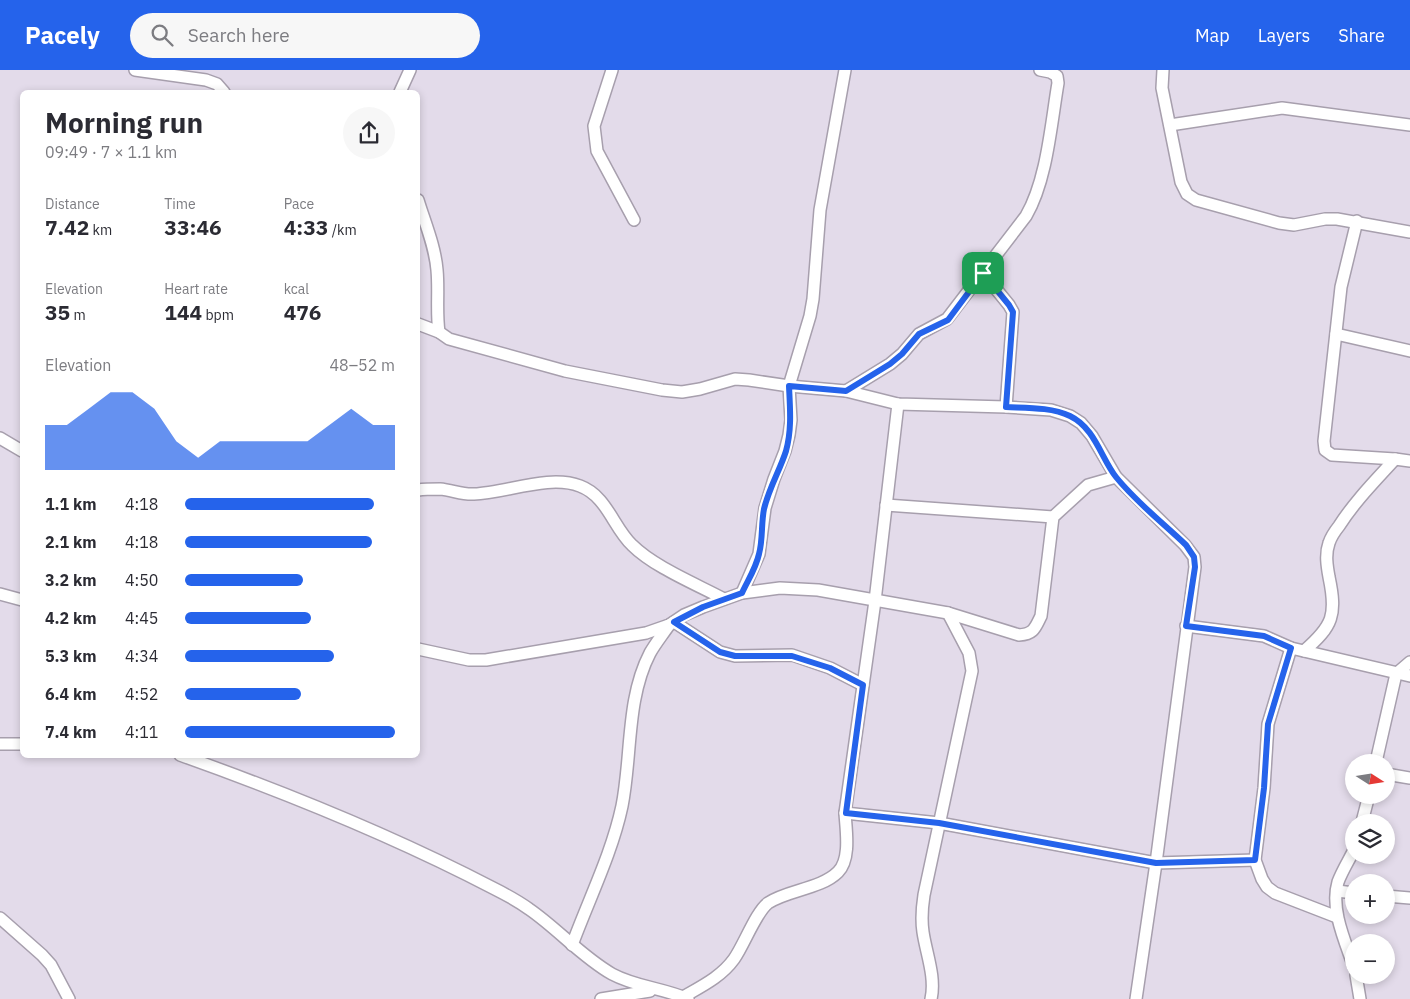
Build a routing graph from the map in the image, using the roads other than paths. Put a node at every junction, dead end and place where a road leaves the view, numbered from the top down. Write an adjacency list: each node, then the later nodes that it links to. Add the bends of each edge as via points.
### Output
1 (135, 70): 7 (street, via 206,80)
2 (410, 70): 8 (street)
3 (612, 70): 12 (street, via 594,126 597,151)
4 (845, 70): 20 (street, via 820,210 812,308)
5 (1040, 70): 15 (street, via 1057,76 1058,83 1035,201)
6 (1163, 70): 9 (street, via 1162,88)
7 (222, 90)
8 (401, 90)
9 (1170, 125): 10 (street, via 1282,108); 13 (street, via 1181,182 1187,194 1196,200 1294,225 1325,219)
10 (1410, 125)
11 (420, 206): 17 (street, via 437,268)
12 (634, 220)
13 (1357, 221): 14 (street); 18 (street, via 1341,286)
14 (1410, 232)
15 (983, 273): 21 (street, via 948,320 919,334 890,364); 23 (street, via 1013,312)
16 (420, 325): 17 (street)
17 (439, 332): 20 (street, via 449,339 565,370 662,390 682,392 735,379)
18 (1336, 334): 19 (street); 26 (street, via 1325,450 1332,455)
19 (1410, 351)
20 (789, 386): 21 (street); 32 (street, via 791,420 785,452 765,508 760,554)
21 (846, 391): 22 (street)
22 (898, 404): 23 (street); 30 (street)
23 (1006, 407): 28 (street, via 1051,410 1081,423)
24 (0, 438): 25 (street)
25 (20, 450)
26 (1395, 459): 27 (street); 42 (street, via 1353,504 1329,542 1326,565 1333,596 1329,623 1321,636)
27 (1410, 462)
28 (1116, 477): 31 (street, via 1088,485); 39 (street, via 1186,545 1194,557)
29 (420, 490): 35 (street, via 440,489 473,495 536,483 579,485 601,501 631,544 652,560)
30 (886, 505): 31 (street); 36 (street)
31 (1053, 516): 37 (street, via 1042,616 1036,628 1019,636)
32 (742, 593): 35 (street); 36 (street, via 799,588)
33 (0, 594): 34 (street)
34 (20, 599)
35 (724, 599): 38 (street)
36 (875, 601): 37 (street); 46 (street)
37 (948, 613): 54 (street, via 969,654 972,671)
38 (672, 623): 40 (street, via 646,633 486,660 469,660); 46 (street, via 720,652 735,656 792,656 830,668); 65 (street, via 650,653 642,674 635,699 626,780 616,831)
39 (1186, 626): 41 (street, via 1264,636); 56 (street)
40 (420, 648)
41 (1291, 648): 42 (street); 55 (street, via 1268,724)
42 (1304, 651): 44 (street)
43 (1410, 662): 44 (street)
44 (1396, 674): 45 (street); 49 (street)
45 (1410, 676)
46 (863, 685): 53 (street)
47 (0, 744): 48 (street)
48 (20, 744)
49 (1378, 754)
50 (188, 758): 65 (street, via 394,840 494,888 530,909)
51 (1395, 776): 52 (street)
52 (1410, 778)
53 (846, 813): 54 (street); 68 (street, via 846,848 838,872 766,904 726,970)
54 (939, 823): 56 (street); 71 (street, via 922,912 922,930 932,980)
55 (1255, 860): 56 (street); 62 (street, via 1262,879 1275,893)
56 (1156, 863): 72 (street)
57 (1347, 864): 58 (street)
58 (1337, 891): 59 (street); 62 (street)
59 (1345, 892)
60 (1395, 897): 61 (street)
61 (1410, 898)
62 (1337, 917): 64 (street)
63 (0, 918): 69 (street, via 51,965)
64 (1345, 940)
65 (572, 945): 67 (street, via 611,974 632,984)
66 (1358, 984): 73 (street)
67 (657, 990): 68 (street); 70 (street)
68 (685, 998)
69 (69, 999)
70 (601, 999)
71 (931, 999)
72 (1136, 999)
73 (1360, 999)

